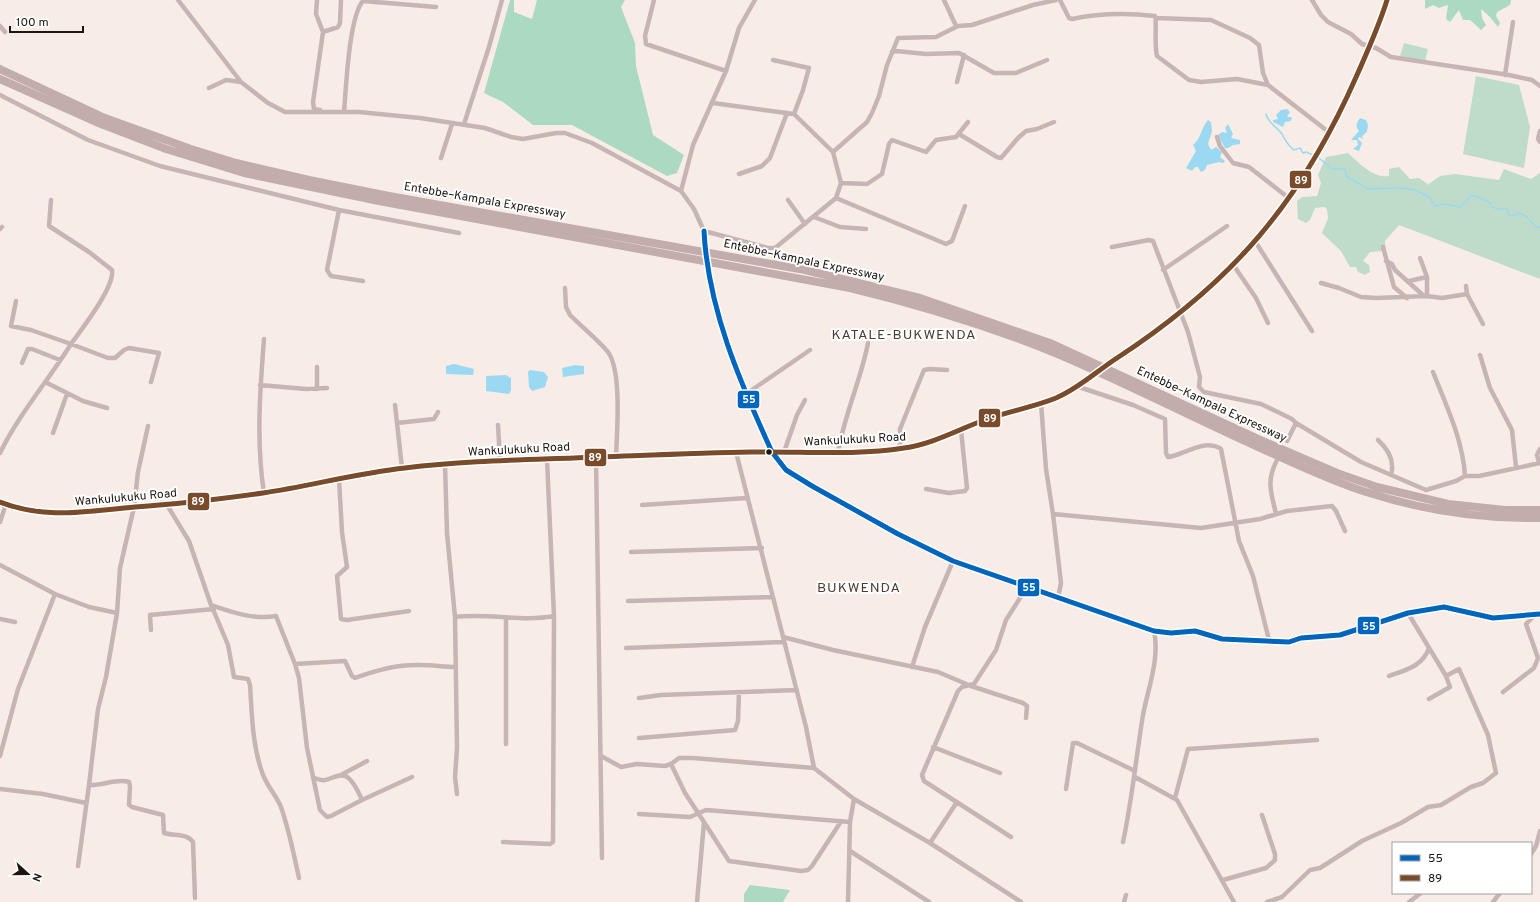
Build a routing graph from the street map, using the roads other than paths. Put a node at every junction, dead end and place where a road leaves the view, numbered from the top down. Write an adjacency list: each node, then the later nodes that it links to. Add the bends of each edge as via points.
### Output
1 (178, 0): 29 (street)
2 (317, 0): 18 (street, via 316,14)
3 (341, 0): 18 (street, via 338,27)
4 (502, 0): 44 (street)
5 (654, 0): 25 (street, via 645,36 646,44)
6 (755, 0): 25 (street, via 740,28)
7 (944, 0): 16 (street)
8 (1056, 0): 16 (street, via 972,25)
9 (1060, 0): 13 (street, via 1072,19 1096,14)
10 (1312, 0): 19 (street, via 1328,22 1362,44)
11 (1387, 0): 19 (main road, Wankulukuku Road)
12 (436, 7): 38 (street, via 363,1 358,7 354,26)
13 (1157, 18): 32 (street, via 1212,20 1250,38 1259,45 1263,73); 32 (street, via 1154,39 1158,56 1189,80 1201,82 1237,79)
14 (1513, 22): 26 (street)
15 (0, 26): 17 (street)
16 (956, 26): 20 (street, via 944,35 936,37 898,38)
17 (5, 32)
18 (323, 32): 37 (street, via 313,102 314,109)
19 (1370, 46): 26 (street, via 1391,57); 46 (main road, Wankulukuku Road)
20 (892, 52): 21 (street); 50 (street, via 872,112 862,126)
21 (964, 55): 23 (street, via 994,73 1016,73); 30 (street)
22 (773, 60): 40 (street, via 809,68)
23 (1047, 60)
24 (0, 69): 145 (highway, Entebbe–Kampala Expressway, via 105,118 191,150 236,163 389,196 805,270 920,298 1050,343 1258,439 1344,475 1385,489 1455,505 1505,510)
25 (726, 71): 36 (street)
26 (1505, 75): 28 (street)
27 (0, 79): 148 (highway, Entebbe–Kampala Expressway, via 101,124 166,149 244,173 379,201 850,288 912,304 984,327 1061,356 1295,464 1366,492 1475,516)
28 (1532, 80): 31 (street); 33 (street)
29 (241, 82): 34 (street, via 226,80); 37 (street, via 284,112)
30 (956, 82)
31 (1540, 82)
32 (1268, 85): 46 (street)
33 (1540, 86)
34 (209, 88)
35 (0, 96): 60 (street, via 88,140 160,166)
36 (713, 103): 39 (street); 54 (street, via 693,145)
37 (323, 112): 38 (street)
38 (344, 112): 43 (street, via 420,118)
39 (787, 113): 40 (street); 52 (street, via 770,158 762,166)
40 (794, 114): 50 (street)
41 (968, 122): 47 (street)
42 (1054, 122): 47 (street, via 1026,131 1001,158)
43 (452, 124): 44 (street); 51 (street)
44 (464, 124): 54 (street, via 524,139 565,133 592,143)
45 (1540, 131): 49 (street)
46 (1330, 133): 56 (main road, Wankulukuku Road)
47 (959, 134): 53 (street, via 955,138 936,140 926,152 892,140 882,174 867,184)
48 (1217, 137): 56 (street, via 1233,163 1249,167)
49 (1540, 142)
50 (833, 152): 53 (street)
51 (442, 158)
52 (739, 174)
53 (841, 183): 55 (street)
54 (681, 191): 65 (street, via 694,209)
55 (836, 198): 59 (street, via 946,244 952,241); 61 (street)
56 (1290, 199): 67 (main road, Wankulukuku Road)
57 (51, 200): 90 (street, via 49,226 112,270 107,288 93,314)
58 (788, 200): 62 (street)
59 (965, 206)
60 (339, 210): 66 (street); 75 (street, via 327,270 331,276)
61 (814, 217): 62 (street); 64 (street, via 840,227)
62 (805, 224): 65 (street, via 773,248)
63 (1227, 226): 73 (street)
64 (866, 229)
65 (704, 231): 105 (street, via 709,275 727,343)
66 (459, 233)
67 (1255, 241): 72 (main road, Wankulukuku Road); 87 (street)
68 (1383, 246): 71 (street)
69 (1112, 247): 73 (street, via 1153,241)
70 (1420, 258): 74 (street)
71 (1386, 261): 76 (street, via 1392,264); 82 (street, via 1394,287)
72 (1234, 266): 84 (main road, Wankulukuku Road); 85 (street, via 1256,298)
73 (1163, 270): 84 (street)
74 (1426, 277): 76 (street); 81 (street)
75 (363, 281)
76 (1407, 282): 81 (street, via 1411,282)
77 (1321, 283): 82 (street, via 1361,297)
78 (1466, 286): 80 (street)
79 (565, 288): 126 (street, via 566,307 570,315 609,353 613,366 616,383)
80 (1467, 294): 81 (street, via 1442,298); 86 (street)
81 (1426, 296): 82 (street)
82 (1406, 298)
83 (16, 301): 90 (street, via 11,326)
84 (1180, 314): 101 (main road, Wankulukuku Road); 112 (street, via 1188,332 1200,377 1199,387 1204,392 1261,404)
85 (1268, 323)
86 (1483, 324)
87 (1312, 331)
88 (264, 339): 100 (street)
89 (868, 343): 125 (street)
90 (71, 344): 93 (street); 99 (street, via 108,358 115,358 129,348 159,353)
91 (810, 350): 105 (street)
92 (1480, 355): 133 (street, via 1490,388 1512,430)
93 (60, 360): 94 (street, via 28,349); 98 (street)
94 (22, 363)
95 (317, 367): 103 (street)
96 (947, 370): 119 (street, via 924,370 900,429)
97 (1433, 372): 136 (street, via 1450,413 1464,462)
98 (46, 382): 104 (street); 124 (street)
99 (151, 382)
100 (260, 385): 103 (street); 139 (street, via 259,445)
101 (1076, 386): 107 (main road, Wankulukuku Road, via 1058,397); 150 (street, via 1133,404 1165,419 1168,458 1200,446 1221,449)
102 (327, 388): 103 (street)
103 (316, 389)
104 (67, 394): 109 (street); 116 (street)
105 (746, 394): 122 (street)
106 (806, 400): 123 (street, via 797,415)
107 (1041, 403): 115 (main road, Wankulukuku Road); 146 (street, via 1043,446)
108 (394, 405): 111 (street)
109 (107, 408)
110 (438, 412): 111 (street, via 434,419)
111 (397, 423): 134 (street)
112 (1296, 423): 118 (street); 135 (street, via 1353,458)
113 (148, 426): 144 (street, via 138,472)
114 (498, 426): 129 (street)
115 (960, 430): 119 (main road, Wankulukuku Road, via 929,442); 138 (street, via 967,488 957,493)
116 (53, 433)
117 (1378, 440): 135 (street, via 1384,445 1392,460)
118 (1287, 441)
119 (900, 449): 125 (main road, Wankulukuku Road)
120 (1540, 450): 131 (street, via 1537,455)
121 (736, 452): 122 (main road, Wankulukuku Road); 126 (main road, Wankulukuku Road); 140 (street)
122 (772, 452): 123 (main road, Wankulukuku Road); 154 (street, via 786,470 812,486)
123 (784, 452): 125 (main road, Wankulukuku Road)
124 (0, 453)
125 (838, 453)
126 (616, 456): 127 (main road, Wankulukuku Road)
127 (596, 457): 128 (main road, Wankulukuku Road); 195 (street)
128 (546, 458): 129 (main road, Wankulukuku Road); 167 (street)
129 (500, 460): 132 (main road, Wankulukuku Road)
130 (1277, 460): 147 (street, via 1271,472 1270,482)
131 (1540, 463): 133 (street)
132 (444, 464): 134 (main road, Wankulukuku Road); 168 (street)
133 (1516, 467): 136 (street, via 1478,476)
134 (402, 468): 137 (main road, Wankulukuku Road)
135 (1391, 475): 136 (street, via 1426,490)
136 (1465, 476)
137 (339, 479): 139 (main road, Wankulukuku Road); 162 (street, via 346,567 338,576 341,618 347,620)
138 (926, 489)
139 (264, 493): 142 (main road, Wankulukuku Road)
140 (747, 498): 143 (street); 152 (street)
141 (3, 503): 144 (main road, Wankulukuku Road, via 38,513 56,514); 149 (street)
142 (167, 505): 144 (main road, Wankulukuku Road); 161 (street, via 189,541)
143 (642, 505)
144 (134, 508): 163 (street, via 120,568)
145 (1540, 510)
146 (1053, 514): 150 (street, via 1201,528); 159 (street, via 1061,583)
147 (1276, 514): 150 (street); 151 (street, via 1332,506)
148 (1540, 518)
149 (0, 522)
150 (1236, 524): 174 (street, via 1239,541 1253,576)
151 (1345, 531)
152 (762, 548): 153 (street); 158 (street)
153 (631, 552)
154 (953, 561): 156 (street); 180 (street, via 924,627)
155 (0, 565): 157 (street)
156 (1027, 587): 159 (street); 183 (street, via 1006,620 996,650)
157 (55, 594): 163 (street, via 89,607); 194 (street, via 18,689)
158 (773, 597): 160 (street); 173 (street)
159 (1058, 598): 172 (street)
160 (628, 601)
161 (213, 607): 171 (street, via 150,616); 178 (street, via 240,615 263,618 276,616); 229 (street, via 228,644 234,677 248,679 250,685 252,725 262,773 280,807)
162 (409, 611)
163 (117, 613): 205 (street, via 98,709)
164 (1408, 613): 165 (street, via 1444,607 1493,618); 174 (street, via 1340,635 1301,638 1289,642); 176 (street)
165 (1537, 614): 177 (street, via 1526,624)
166 (506, 616): 167 (street); 168 (street); 192 (street)
167 (554, 616): 222 (street, via 554,842)
168 (454, 617): 179 (street)
169 (0, 619): 170 (street)
170 (15, 622)
171 (151, 630)
172 (1154, 631): 174 (street, via 1195,631 1222,639); 199 (street, via 1155,654)
173 (783, 639): 175 (street); 180 (street); 184 (street)
174 (1269, 640)
175 (626, 648)
176 (1429, 648): 181 (street, via 1426,656 1418,664); 182 (street)
177 (1539, 660): 186 (street, via 1534,668)
178 (295, 664): 179 (street, via 345,661 355,678 401,666 421,664); 202 (street)
179 (456, 667): 208 (street)
180 (912, 667): 183 (street, via 938,672)
181 (1389, 676)
182 (1446, 676): 188 (street, via 1450,687); 241 (street, via 1459,669 1488,735 1496,774 1441,805 1428,807 1362,841 1320,868 1310,870 1282,897)
183 (971, 686): 189 (street, via 1024,703 1027,706); 193 (street, via 962,687 958,691)
184 (797, 690): 185 (street); 198 (street)
185 (739, 692): 187 (street); 190 (street, via 738,721 735,730)
186 (1503, 692)
187 (639, 698)
188 (1429, 699)
189 (1026, 718)
190 (639, 738)
191 (1317, 740): 209 (street, via 1188,749)
192 (506, 744)
193 (933, 747): 200 (street); 212 (street, via 922,778)
194 (0, 756)
195 (601, 756): 197 (street, via 621,766); 227 (street)
196 (367, 761): 201 (street)
197 (671, 764): 198 (street, via 679,758 693,758); 215 (street)
198 (814, 768): 210 (street)
199 (1135, 771): 204 (street); 207 (street, via 1078,743 1073,743)
200 (1000, 773)
201 (341, 775): 202 (street, via 323,780); 211 (street, via 352,780)
202 (313, 777): 211 (street, via 320,810 327,817)
203 (412, 777): 211 (street)
204 (1135, 777): 209 (street); 223 (street)
205 (89, 785): 213 (street); 234 (street, via 129,782 129,805 163,815 164,833 187,836 191,839)
206 (0, 789): 213 (street)
207 (1066, 789)
208 (457, 794)
209 (1175, 798): 230 (street)
210 (854, 799): 218 (street); 224 (street)
211 (362, 800)
212 (957, 802): 221 (street); 224 (street)
213 (86, 803): 228 (street)
214 (639, 814): 215 (street, via 690,817)
215 (698, 814): 217 (street); 219 (street, via 706,810 722,811)
216 (1262, 815): 230 (street, via 1275,860 1266,868)
217 (704, 822): 219 (street, via 729,861 802,871 812,866); 235 (street)
218 (850, 822): 219 (street); 225 (street)
219 (840, 823)
220 (1540, 831): 226 (street)
221 (1011, 837)
222 (503, 842)
223 (1123, 842)
224 (930, 843): 238 (street)
225 (850, 851): 236 (street); 237 (street)
226 (1532, 852)
227 (602, 858)
228 (78, 866)
229 (299, 878)
230 (1223, 880): 240 (street)
231 (1420, 894): 242 (street)
232 (1499, 894): 243 (street)
233 (1126, 895): 239 (street)
234 (194, 898)
235 (697, 902)
236 (848, 902)
237 (928, 902)
238 (1021, 902)
239 (1124, 902)
240 (1234, 902)
241 (1267, 902)
242 (1409, 902)
243 (1493, 902)

